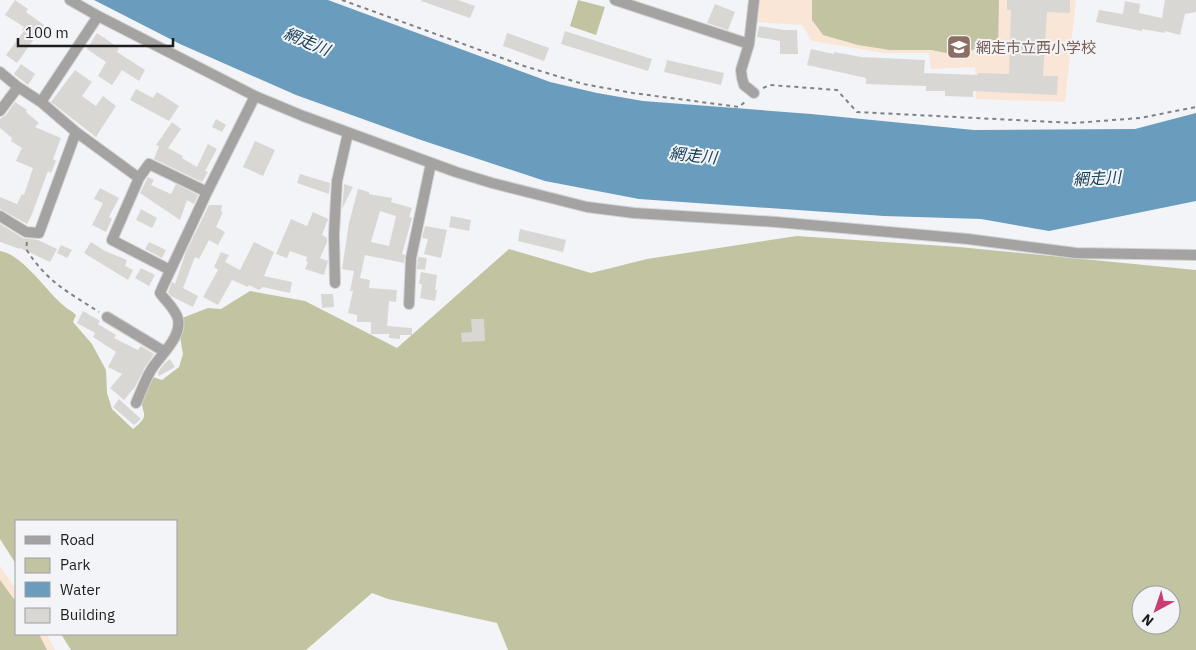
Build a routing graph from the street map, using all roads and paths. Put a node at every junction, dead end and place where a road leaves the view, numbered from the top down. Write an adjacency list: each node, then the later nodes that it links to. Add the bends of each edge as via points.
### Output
1 (70, 0): 5 (street)
2 (342, 0): 12 (path, via 583,84 633,94)
3 (615, 0): 6 (street)
4 (754, 0): 6 (street)
5 (98, 16): 10 (street); 11 (street)
6 (749, 44): 9 (street, via 741,70 744,85)
7 (0, 72): 8 (street)
8 (18, 87): 11 (street); 14 (street)
9 (754, 93): 13 (path, via 770,85 837,90 858,112 1074,124 1140,118)
10 (255, 96): 16 (street); 19 (street)
11 (41, 102): 15 (street)
12 (739, 107)
13 (1196, 107)
14 (0, 111)
15 (76, 132): 18 (street); 21 (street, via 39,233)
16 (348, 133): 17 (street); 24 (street, via 337,181)
17 (431, 163): 22 (street, via 492,183 587,207 634,213 968,239 1076,253); 25 (street, via 411,258)
18 (139, 178): 19 (street, via 149,164); 23 (street, via 112,240)
19 (206, 192): 23 (street)
20 (0, 216): 21 (street)
21 (30, 232): 26 (path, via 26,249 46,276)
22 (1196, 255)
23 (170, 270): 27 (street, via 160,293 178,322)
24 (335, 283)
25 (409, 304)
26 (107, 317): 27 (street)
27 (165, 352): 28 (street, via 149,373)
28 (136, 403)

